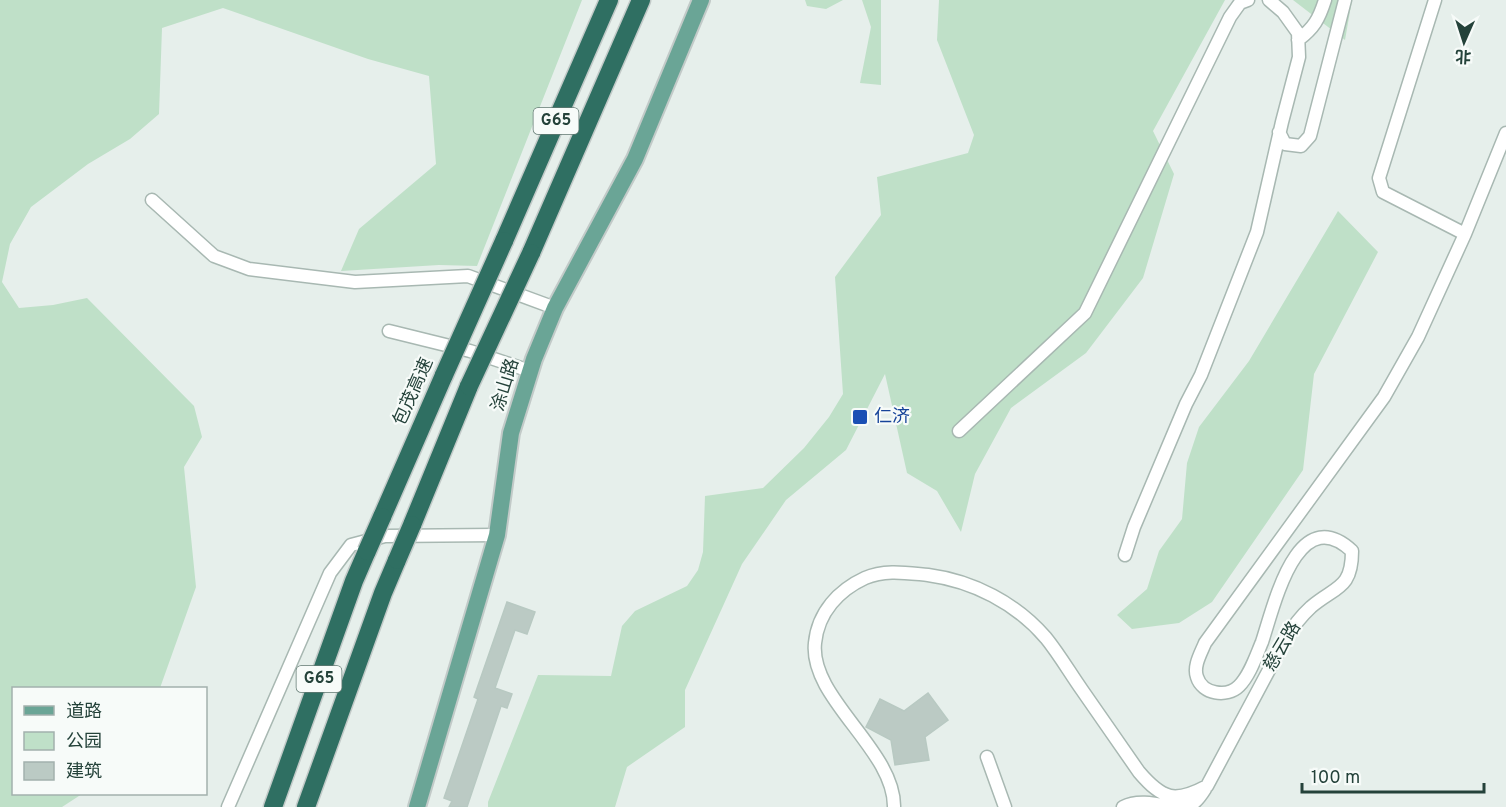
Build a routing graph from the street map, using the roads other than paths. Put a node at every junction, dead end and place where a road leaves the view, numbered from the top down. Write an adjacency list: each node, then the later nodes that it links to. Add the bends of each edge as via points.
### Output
1 (609, 0): 23 (highway, 包茂高速 / G65, bridge, via 354,581)
2 (641, 0): 24 (highway, G65, bridge, via 383,593)
3 (701, 0): 14 (main road, 涂山路, via 635,159)
4 (1248, 0): 17 (street, via 1240,3 1230,17 1085,313)
5 (1269, 0): 9 (street, via 1283,12)
6 (1325, 0): 9 (street, via 1312,29)
7 (1345, 0): 10 (street, via 1310,136 1301,146 1285,144)
8 (1435, 0): 13 (street, via 1379,178 1383,192)
9 (1299, 40): 10 (street, via 1299,57)
10 (1279, 132): 19 (street, via 1257,232)
11 (1506, 133): 13 (street, 慈云路)
12 (152, 200): 14 (street, via 214,256 249,269 356,282 468,276)
13 (1465, 234): 21 (street, 慈云路, via 1418,337 1384,397 1205,643 1197,679 1218,693 1234,690 1251,667 1281,584 1299,552 1314,539 1328,537 1341,540 1352,551 1352,566 1344,585 1296,621)
14 (555, 308): 16 (main road, 涂山路)
15 (389, 331): 16 (street)
16 (531, 371): 18 (main road, 涂山路, via 512,433)
17 (959, 431)
18 (497, 535): 22 (street, via 385,536 351,544 330,573); 25 (main road, 涂山路)
19 (1125, 555)
20 (987, 757): 27 (street)
21 (1207, 786): 26 (street, via 1187,796 1170,796 1153,789 1046,638 1003,602 984,591 935,576 876,573 849,585 831,601 815,642 816,662 824,681 887,775); 30 (street, via 1197,801)
22 (228, 807)
23 (273, 807)
24 (306, 807)
25 (417, 807)
26 (894, 807)
27 (1005, 807)
28 (1123, 807): 29 (street, via 1130,803)
29 (1174, 807)
30 (1179, 807)

